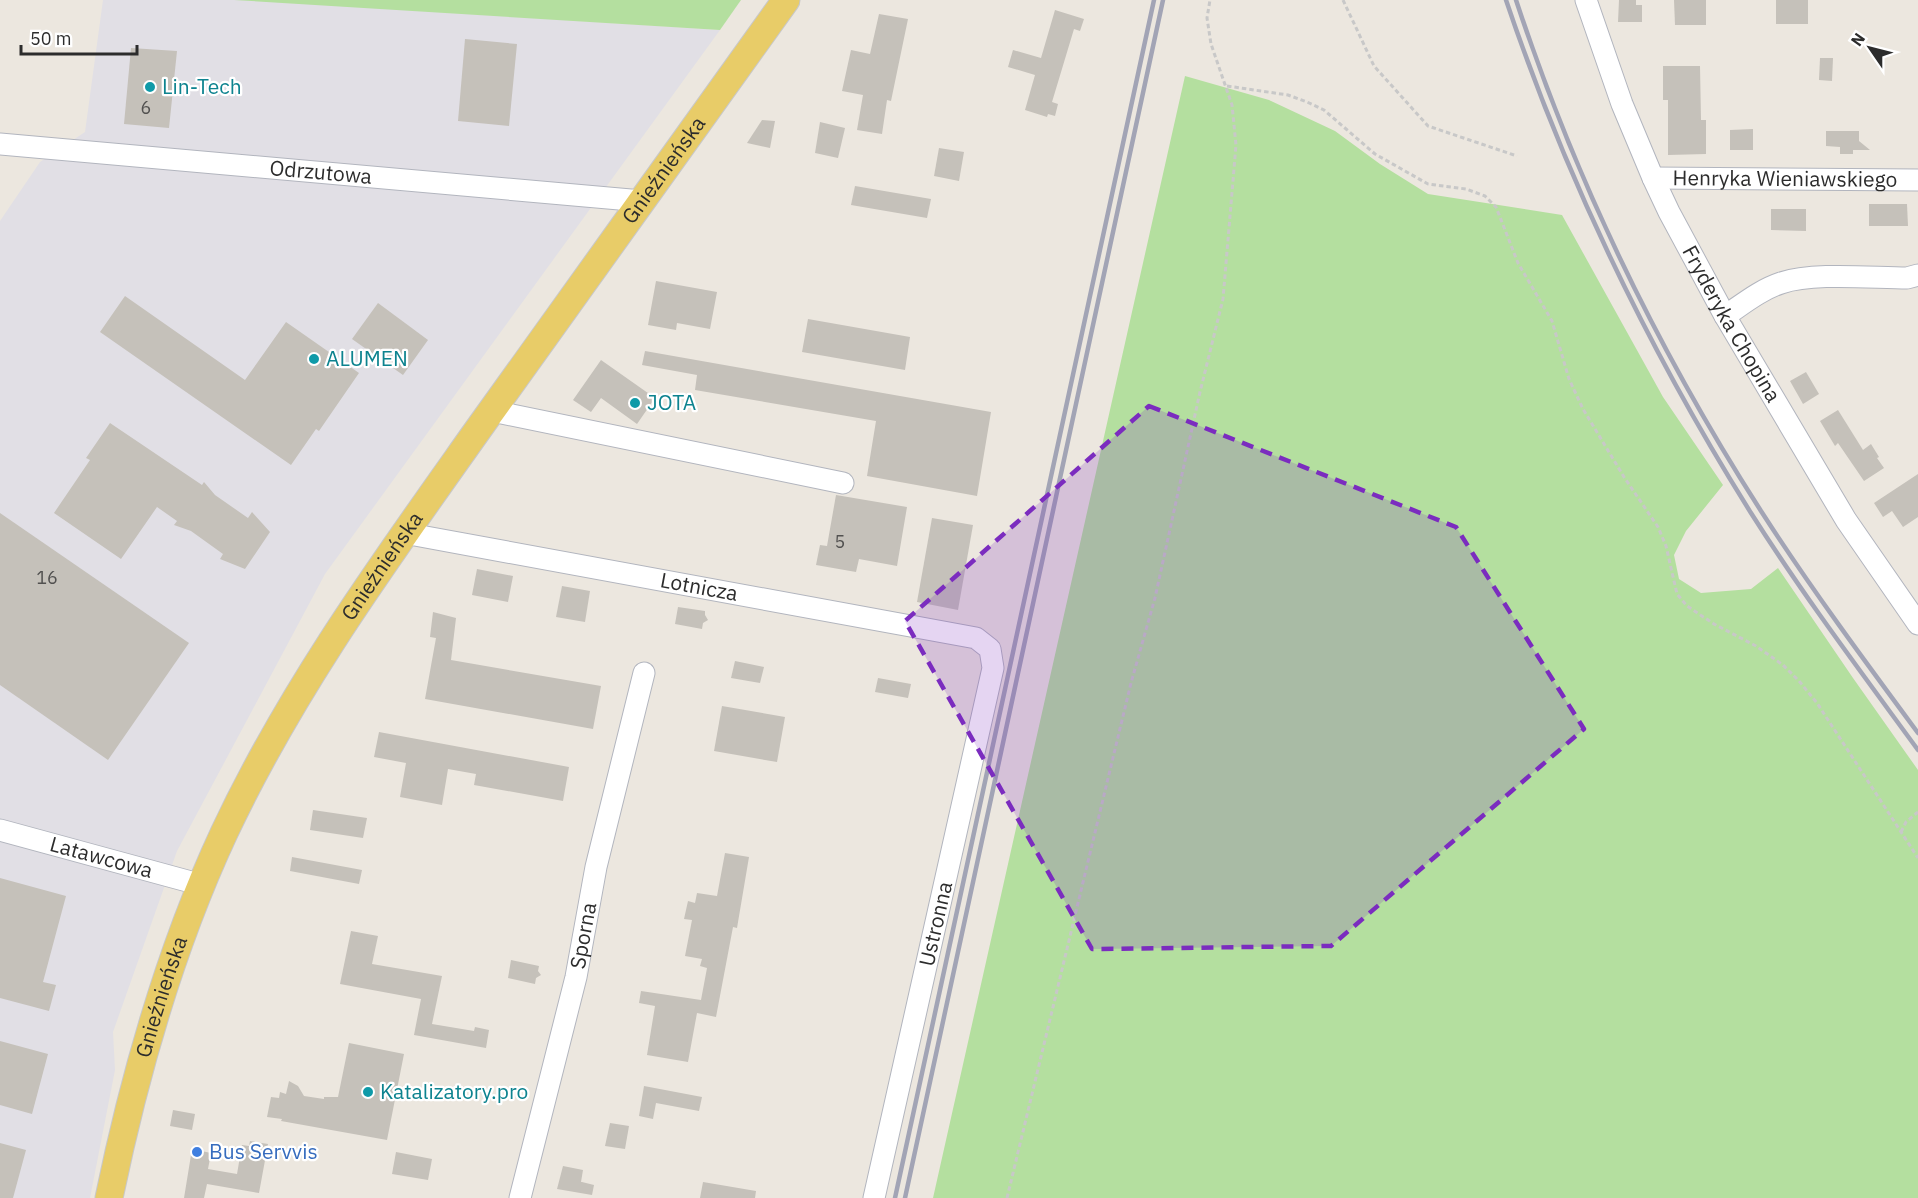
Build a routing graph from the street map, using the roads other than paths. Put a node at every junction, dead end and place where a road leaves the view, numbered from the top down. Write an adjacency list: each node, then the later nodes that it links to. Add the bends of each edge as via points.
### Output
1 (786, 0): 6 (main road, Gnieźnieńska)
2 (1586, 0): 4 (street, Fryderyka Chopina)
3 (0, 144): 6 (street, Odrzutowa)
4 (1653, 178): 5 (street, Henryka Wieniawskiego); 8 (street, Fryderyka Chopina)
5 (1918, 180)
6 (642, 201): 9 (main road, Gnieźnieńska)
7 (1918, 275): 8 (street, via 1804,278 1757,294)
8 (1725, 316): 12 (street, Fryderyka Chopina, via 1846,520)
9 (492, 411): 10 (street); 11 (main road, Gnieźnieńska)
10 (843, 483)
11 (404, 533): 13 (street, Lotnicza, via 976,638); 16 (main road, Gnieźnieńska, via 286,712)
12 (1918, 624)
13 (990, 649): 19 (street, Ustronna, via 993,668)
14 (644, 673): 18 (street, Sporna, via 596,867 576,977)
15 (0, 830): 16 (street, Latawcowa)
16 (202, 885): 17 (main road, Gnieźnieńska, via 155,1012)
17 (109, 1198)
18 (520, 1198)
19 (874, 1198)

